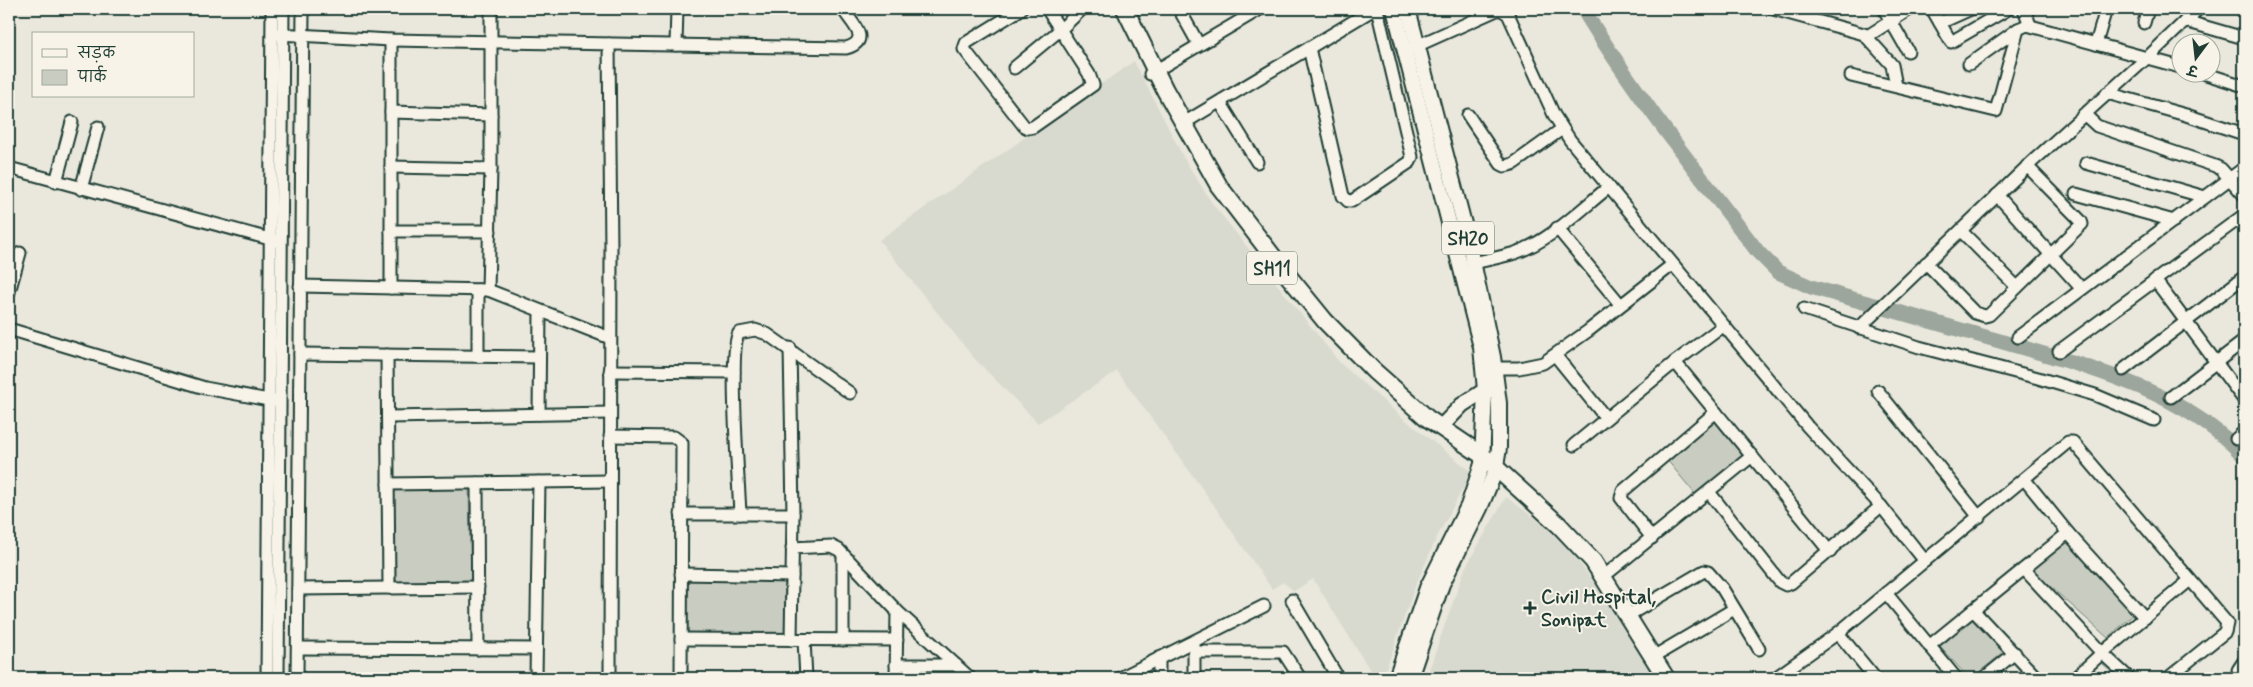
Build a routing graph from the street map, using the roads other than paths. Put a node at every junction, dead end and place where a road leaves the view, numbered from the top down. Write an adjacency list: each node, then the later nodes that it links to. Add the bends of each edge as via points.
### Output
1 (272, 9): 34 (street)
2 (283, 9): 34 (street)
3 (303, 9): 35 (street)
4 (491, 9): 39 (street)
5 (677, 9): 42 (street)
6 (843, 9): 42 (street, via 859,32 858,40 846,48)
7 (1021, 9): 33 (street, via 966,43 964,50 1028,128 1093,85)
8 (1047, 9): 33 (street)
9 (1082, 9): 33 (street)
10 (1116, 9): 51 (highway, SH11)
11 (1125, 9): 51 (highway, SH11)
12 (1179, 9): 43 (street)
13 (1375, 9): 44 (street); 44 (street, via 1412,157 1410,162 1352,201 1343,196)
14 (1394, 9): 45 (main road, SH20)
15 (1408, 9): 45 (main road, SH20)
16 (1499, 9): 45 (street); 66 (street, via 1508,14)
17 (1772, 9): 36 (street)
18 (1884, 9): 28 (street)
19 (1910, 9): 28 (street)
20 (1932, 9): 31 (street)
21 (1971, 9): 31 (street)
22 (2008, 9): 31 (street, via 1952,42)
23 (2024, 9): 32 (street)
24 (2106, 9): 41 (street)
25 (2148, 9): 30 (street)
26 (2198, 9): 29 (street)
27 (1253, 11): 43 (street)
28 (1892, 21): 36 (street); 46 (street)
29 (2185, 21): 37 (street); 47 (street)
30 (2144, 22)
31 (1940, 23)
32 (2024, 27): 41 (street); 48 (street); 54 (street, via 1996,111)
33 (1060, 30): 50 (street)
34 (278, 34): 35 (street); 89 (street)
35 (303, 35): 38 (street); 98 (street)
36 (1866, 37): 54 (street, via 1892,65)
37 (2244, 38)
38 (391, 40): 39 (street); 59 (street)
39 (490, 42): 40 (street); 61 (street)
40 (609, 44): 42 (street); 112 (street)
41 (2096, 44): 47 (street)
42 (676, 45)
43 (1199, 45): 51 (street)
44 (1309, 48): 58 (street)
45 (1411, 48): 92 (main road, SH20); 123 (main road, SH20, via 1481,347)
46 (1908, 51)
47 (2148, 57): 49 (street); 57 (street)
48 (1969, 64)
49 (2170, 64)
50 (1014, 68)
51 (1152, 73): 56 (highway, SH11)
52 (1851, 76): 54 (street)
53 (2220, 78): 55 (street)
54 (1896, 86)
55 (2244, 86)
56 (1162, 92): 64 (highway, SH11); 144 (highway, SH11, via 1212,190 1319,326 1368,378 1422,424)
57 (2107, 93): 60 (street); 67 (street, via 2186,114)
58 (1220, 102): 64 (street); 68 (street)
59 (391, 112): 61 (street); 71 (street)
60 (2084, 114): 70 (street); 75 (street, via 2097,126 2204,162 2221,170)
61 (491, 115): 74 (street)
62 (1468, 115): 66 (street, via 1505,166)
63 (72, 122): 76 (street)
64 (1184, 123): 140 (highway, SH11, via 1219,186 1326,321 1374,372 1426,418)
65 (98, 127): 78 (street)
66 (1562, 128): 77 (street)
67 (2244, 134)
68 (1257, 162)
69 (2086, 163): 82 (street)
70 (2027, 166): 80 (street); 91 (street, via 2082,222)
71 (391, 167): 74 (street); 87 (street)
72 (9, 168): 76 (street)
73 (2244, 168): 75 (street)
74 (491, 169): 86 (street)
75 (2230, 179): 81 (street); 82 (street)
76 (56, 182): 78 (street)
77 (1609, 187): 85 (street); 94 (street)
78 (80, 189): 89 (street)
79 (2076, 194): 84 (street)
80 (1997, 195): 88 (street); 91 (street)
81 (2244, 195)
82 (2205, 197): 84 (street)
83 (2244, 215): 97 (street)
84 (2174, 221): 101 (street)
85 (1557, 228): 92 (street, via 1516,252); 104 (street)
86 (490, 230): 87 (street); 102 (street)
87 (391, 231): 100 (street)
88 (1961, 231): 93 (street); 99 (street)
89 (276, 240): 132 (street); 133 (street)
90 (20, 253): 95 (street)
91 (2051, 253): 99 (street); 101 (street)
92 (1473, 263): 123 (main road, SH20)
93 (1926, 263): 99 (street, via 1979,316 1989,315); 109 (street)
94 (1672, 265): 104 (street); 108 (street)
95 (11, 277): 103 (street)
96 (2244, 277): 107 (street)
97 (2155, 280): 107 (street); 115 (street)
98 (300, 286): 100 (street); 116 (street)
99 (2017, 287)
100 (391, 288): 102 (street)
101 (2081, 288): 111 (street)
102 (483, 290): 106 (street); 119 (street)
103 (9, 292)
104 (1620, 304): 118 (street)
105 (1804, 309): 109 (street)
106 (540, 311): 112 (street); 120 (street)
107 (2184, 322): 122 (street); 124 (street)
108 (1723, 326): 121 (street); 151 (street, via 1808,427)
109 (1859, 328): 139 (street, via 1919,348 2095,395)
110 (9, 329): 132 (street, via 181,382)
111 (2018, 337)
112 (610, 338): 125 (street)
113 (2244, 341): 122 (street)
114 (790, 348): 126 (street, via 762,332 745,330 736,337); 129 (street); 154 (street)
115 (2059, 351)
116 (300, 354): 117 (street); 169 (street)
117 (387, 355): 119 (street); 137 (street)
118 (1554, 355): 123 (street, via 1532,366); 138 (street)
119 (478, 356): 120 (street)
120 (539, 357): 136 (street)
121 (1675, 362): 134 (street); 138 (street)
122 (2216, 363): 130 (street); 131 (street)
123 (1489, 368): 127 (main road, SH20); 144 (main road, SH20, via 1499,412 1499,448)
124 (2123, 370)
125 (610, 371): 126 (street); 135 (street)
126 (734, 372): 153 (street)
127 (1485, 390): 140 (main road, via 1462,405); 144 (main road, SH20)
128 (1878, 391): 155 (street)
129 (850, 393)
130 (2242, 393)
131 (2171, 397)
132 (268, 401): 133 (street); 197 (street)
133 (280, 401): 198 (street)
134 (1716, 412): 143 (street); 157 (street, via 1621,495)
135 (610, 413): 136 (street); 141 (street)
136 (539, 414): 137 (street)
137 (388, 417): 149 (street)
138 (1606, 418): 142 (street)
139 (2154, 420)
140 (1441, 427): 144 (highway, SH11)
141 (610, 436): 146 (street); 152 (street, via 679,439 682,443)
142 (1574, 445)
143 (1752, 456): 150 (street); 159 (street)
144 (1492, 467): 165 (highway, via 1539,504 1593,561); 211 (main road, SH20, via 1444,551 1424,595); 212 (main road, SH20, via 1480,508 1442,584)
145 (2024, 480): 155 (street); 156 (street); 166 (street, via 2068,442 2077,444)
146 (610, 481): 147 (street); 201 (street)
147 (539, 482): 148 (street); 188 (street)
148 (477, 483): 149 (street); 168 (street)
149 (388, 484): 167 (street)
150 (1709, 492): 157 (street); 159 (street, via 1780,582 1786,585)
151 (1881, 506): 159 (street); 161 (street)
152 (681, 514): 153 (street); 163 (street)
153 (740, 514): 154 (street)
154 (793, 514): 158 (street)
155 (1979, 517): 161 (street)
156 (2068, 533): 162 (street); 177 (street)
157 (1652, 538): 165 (street)
158 (792, 548): 160 (street, via 831,546); 164 (street)
159 (1830, 552)
160 (843, 555): 175 (street); 182 (street)
161 (1926, 561): 170 (street)
162 (2024, 569): 174 (street); 191 (street)
163 (681, 574): 164 (street); 179 (street)
164 (792, 576): 180 (street)
165 (1603, 577): 176 (highway)
166 (2190, 580): 177 (street); 221 (street, via 2227,623 2227,628)
167 (389, 588): 168 (street); 169 (street)
168 (478, 588): 187 (street)
169 (298, 589): 186 (street)
170 (1886, 593): 178 (street); 184 (street)
171 (1292, 600): 210 (street)
172 (1264, 606): 185 (street)
173 (1734, 609): 176 (street, via 1711,573 1704,571); 189 (street); 192 (street)
174 (1974, 610): 184 (street); 190 (street)
175 (896, 611): 183 (street); 196 (street)
176 (1627, 616): 192 (highway)
177 (2145, 618): 191 (street)
178 (1838, 633): 214 (street); 215 (street)
179 (681, 639): 180 (street); 202 (street)
180 (791, 640): 181 (street)
181 (804, 640): 182 (street); 203 (street)
182 (843, 640): 183 (street)
183 (896, 640): 195 (street)
184 (1929, 646): 216 (street)
185 (1194, 647): 193 (street); 208 (street); 209 (street, via 1277,650 1287,655)
186 (298, 648): 187 (street); 199 (street)
187 (478, 649): 188 (street)
188 (536, 649): 200 (street)
189 (1759, 649)
190 (2015, 653): 217 (street); 218 (street)
191 (2102, 653): 219 (street); 220 (street)
192 (1653, 657): 213 (highway)
193 (1159, 658): 206 (street); 207 (street)
194 (2244, 662): 222 (street, via 2238,670)
195 (896, 664): 196 (street); 204 (street)
196 (956, 665): 205 (street)
197 (267, 678)
198 (278, 678)
199 (298, 678)
200 (536, 678)
201 (610, 678)
202 (681, 678)
203 (806, 678)
204 (896, 678)
205 (970, 678)
206 (1120, 678)
207 (1159, 678)
208 (1194, 678)
209 (1300, 678)
210 (1338, 678)
211 (1396, 678)
212 (1410, 678)
213 (1666, 678)
214 (1775, 678)
215 (1874, 678)
216 (1956, 678)
217 (1984, 678)
218 (2037, 678)
219 (2075, 678)
220 (2129, 678)
221 (2168, 678)
222 (2241, 678)

